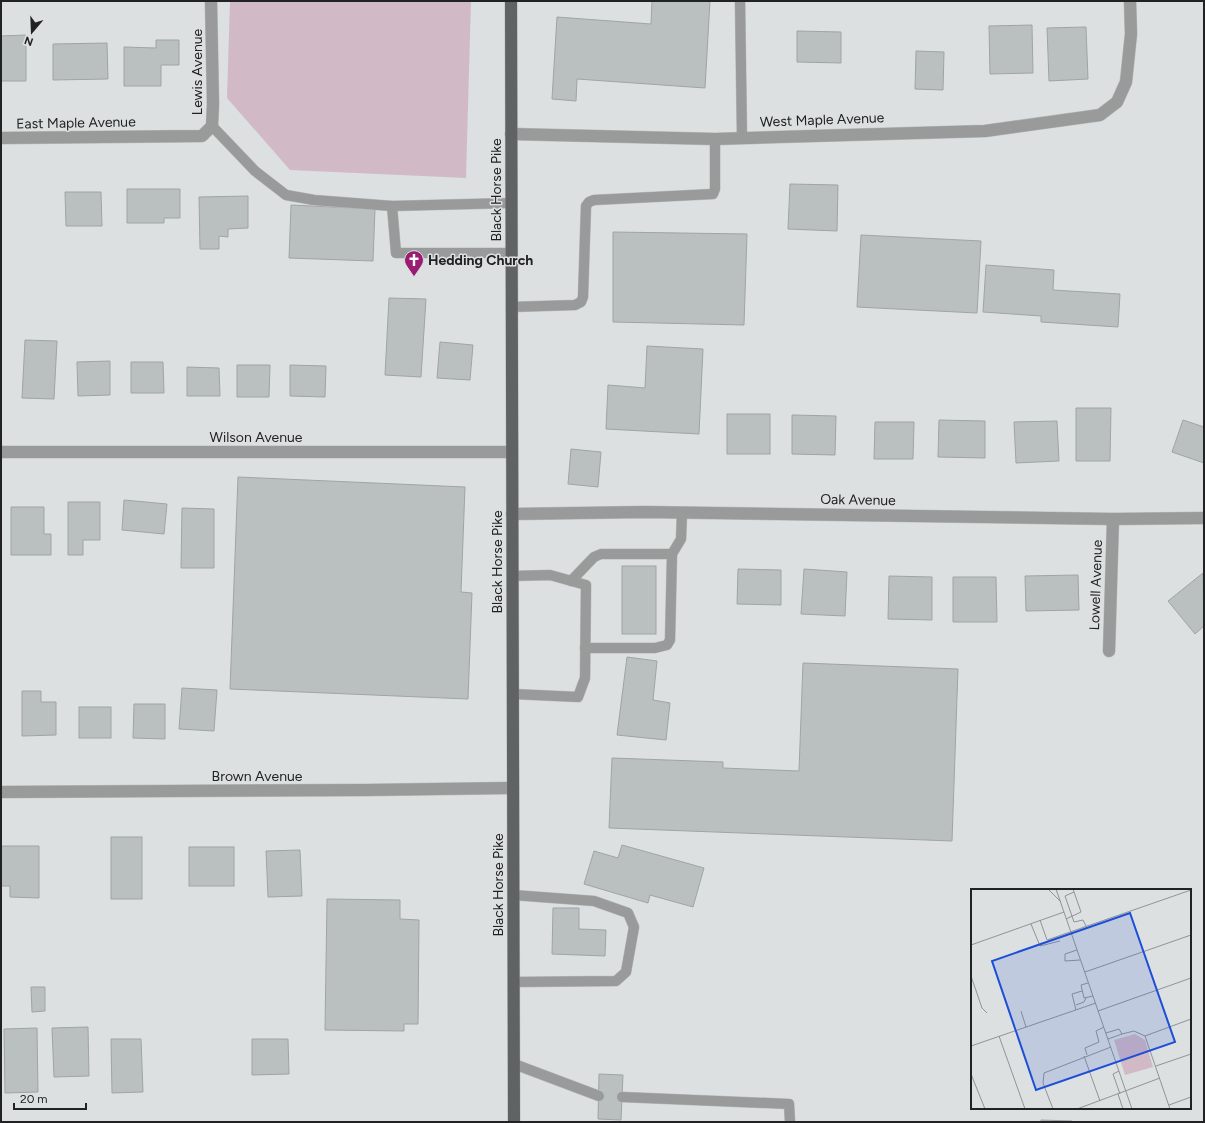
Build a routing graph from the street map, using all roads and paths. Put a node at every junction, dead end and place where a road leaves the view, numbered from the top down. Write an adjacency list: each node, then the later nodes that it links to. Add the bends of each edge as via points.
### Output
1 (211, 1): 5 (street, Lewis Avenue)
2 (511, 1): 6 (main road, Black Horse Pike)
3 (740, 1): 9 (lane)
4 (1130, 1): 9 (street, West Maple Avenue, via 1126,82 1117,102 1100,115 985,131)
5 (212, 126): 7 (street, Lewis Avenue, via 202,136); 12 (lane, via 255,171 286,195 314,200)
6 (511, 134): 10 (street, West Maple Avenue); 11 (main road, Black Horse Pike)
7 (151, 137): 8 (street, East Maple Avenue)
8 (1, 138)
9 (742, 138): 10 (street, West Maple Avenue)
10 (715, 139): 14 (lane, via 713,194 589,202 586,206 581,302 575,305)
11 (512, 203): 12 (lane); 13 (main road, Black Horse Pike)
12 (392, 206): 13 (lane, via 396,253)
13 (511, 253): 14 (main road, Black Horse Pike)
14 (511, 307): 16 (main road, Black Horse Pike)
15 (1, 452): 16 (street, Wilson Avenue)
16 (511, 452): 18 (main road, Black Horse Pike)
17 (682, 513): 18 (street, Oak Avenue); 20 (street, Oak Avenue); 21 (lane, via 681,539)
18 (512, 514): 22 (main road, Black Horse Pike)
19 (1204, 518): 20 (street, Oak Avenue)
20 (1113, 519): 25 (street, Lowell Avenue)
21 (672, 554): 23 (lane, via 601,554 594,557); 24 (lane, via 670,640 667,645 656,648)
22 (512, 576): 23 (lane, via 550,575); 26 (main road, Black Horse Pike)
23 (571, 581): 24 (lane, via 586,585)
24 (585, 648): 26 (lane, via 585,678 578,697)
25 (1109, 651)
26 (513, 694): 27 (main road, Black Horse Pike)
27 (513, 788): 28 (street, Brown Avenue); 29 (main road, Black Horse Pike)
28 (1, 792)
29 (513, 894): 30 (main road, Black Horse Pike); 30 (lane, via 594,901 628,913 634,927 626,972 616,981)
30 (513, 982): 31 (main road, Black Horse Pike)
31 (514, 1064): 32 (lane); 34 (main road, Black Horse Pike)
32 (598, 1096)
33 (622, 1097): 35 (lane, via 789,1104)
34 (514, 1122)
35 (790, 1122)

